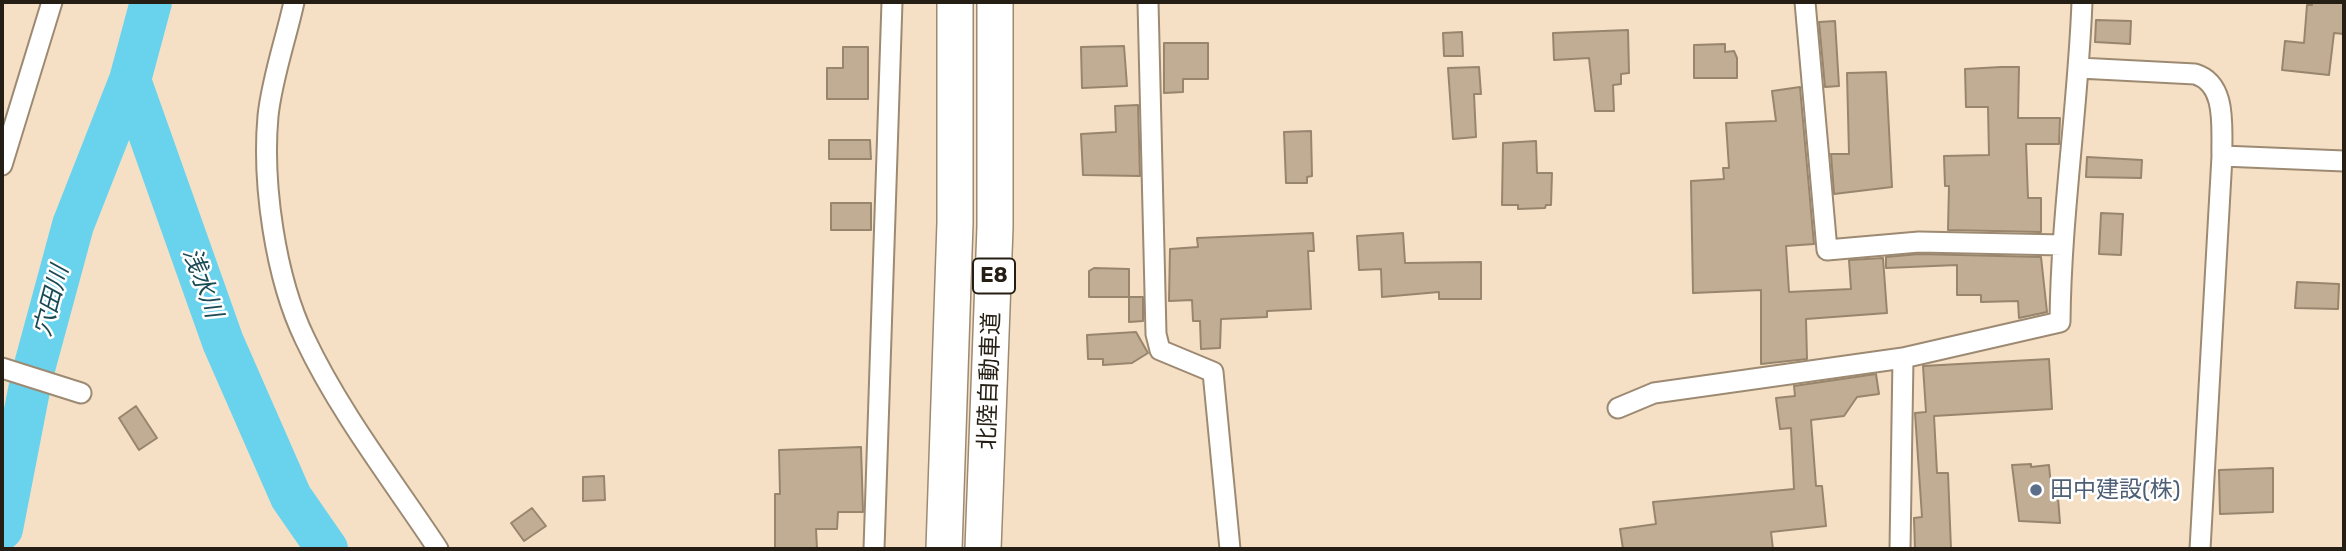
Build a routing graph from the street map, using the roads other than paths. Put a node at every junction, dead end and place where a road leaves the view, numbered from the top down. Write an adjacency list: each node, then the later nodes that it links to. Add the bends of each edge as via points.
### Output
1 (52, 2): 12 (street)
2 (294, 2): 18 (street, via 269,113 266,158 280,265 303,336 324,375)
3 (892, 2): 19 (street)
4 (955, 2): 20 (highway, 北陸自動車道 / E8, via 956,223)
5 (995, 2): 21 (highway, 北陸自動車道 / E8, via 995,227)
6 (1148, 2): 22 (street, via 1156,334 1160,350 1213,372)
7 (1805, 2): 13 (street, via 1827,250 1919,242)
8 (2082, 2): 9 (street)
9 (2079, 68): 10 (street, via 2206,78 2219,96); 13 (street)
10 (2222, 156): 11 (street); 24 (street)
11 (2344, 161)
12 (2, 165)
13 (2063, 245): 14 (street, via 2060,322)
14 (1903, 358): 17 (street, via 1654,393); 23 (street)
15 (2, 368): 16 (street)
16 (81, 393)
17 (1618, 408)
18 (438, 549)
19 (874, 549)
20 (944, 549)
21 (983, 549)
22 (1230, 549)
23 (1900, 549)
24 (2200, 549)

